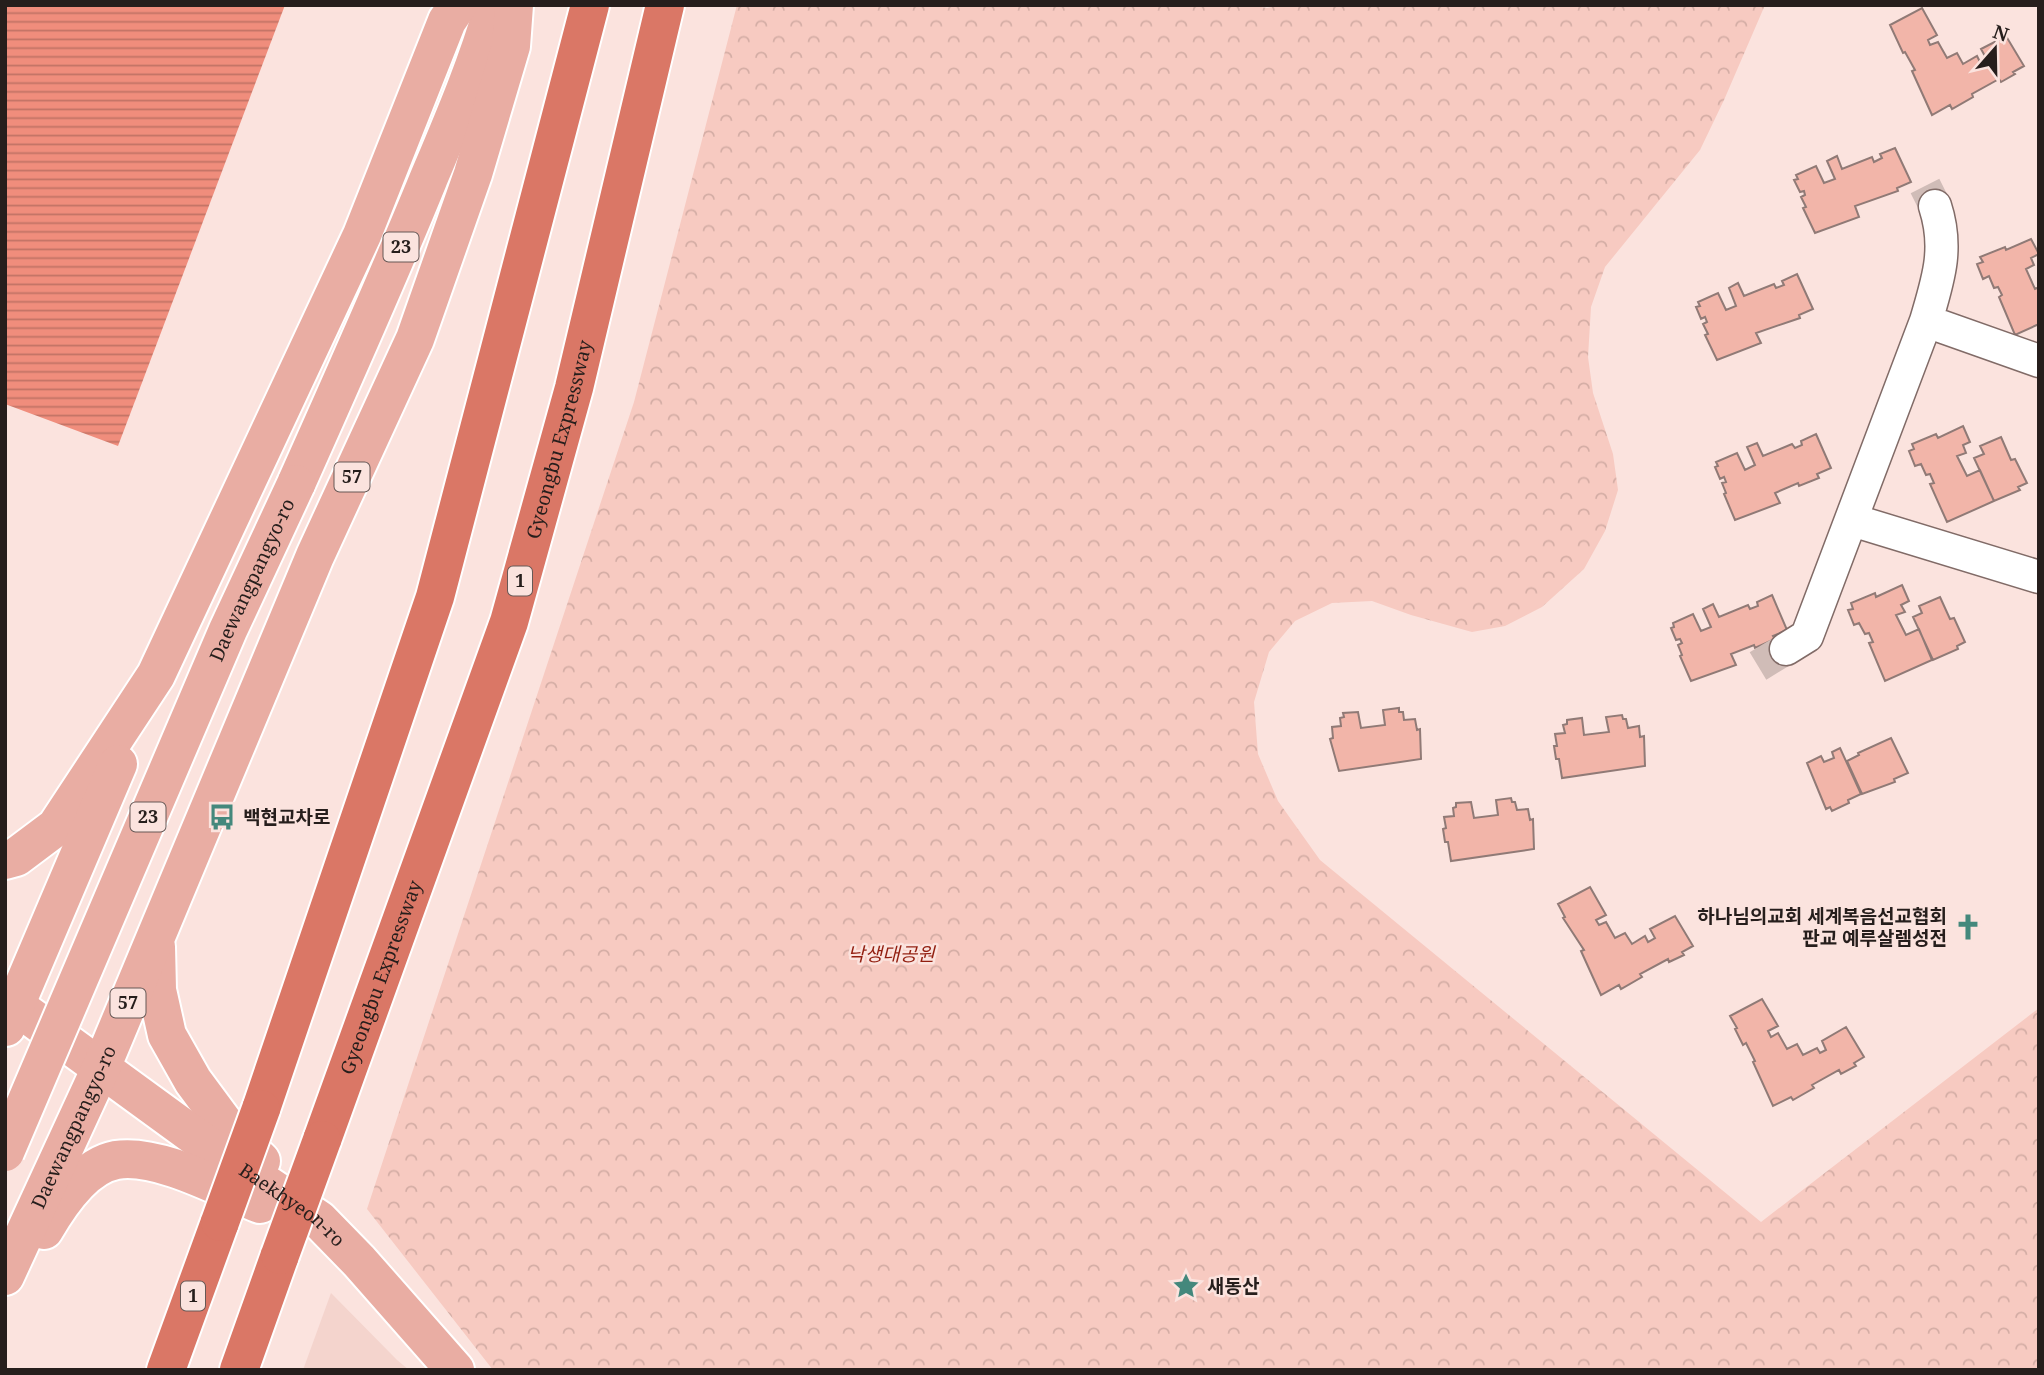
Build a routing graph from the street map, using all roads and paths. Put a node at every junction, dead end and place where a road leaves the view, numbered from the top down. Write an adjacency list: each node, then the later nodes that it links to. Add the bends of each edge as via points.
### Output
1 (458, 5): 12 (main road, via 447,21 362,235)
2 (495, 5): 17 (main road, Daewangpangyo-ro / 23, bridge, via 392,269 228,630)
3 (514, 5): 14 (main road, 57, via 511,46 473,174 415,339 315,556)
4 (590, 5): 21 (highway, 1, bridge, via 435,597 261,1109)
5 (665, 5): 22 (highway, Gyeongbu Expressway / 1, bridge, via 573,388 509,622)
6 (1935, 206): 7 (lane, via 1943,245)
7 (1926, 321): 8 (lane); 9 (lane)
8 (2039, 361)
9 (1852, 520): 10 (lane); 11 (lane, via 1807,636)
10 (2039, 577)
11 (1786, 649)
12 (156, 675): 13 (main road, via 55,827 16,857); 15 (main road)
13 (5, 860)
14 (156, 937): 16 (main road, Daewangpangyo-ro / 57); 18 (main road, via 157,990 167,1035 193,1081 228,1127)
15 (8, 1005): 16 (main road, Baekhyeon-ro)
16 (101, 1068): 18 (main road, Baekhyeon-ro); 19 (main road, Daewangpangyo-ro)
17 (5, 1152)
18 (319, 1220): 20 (main road, via 264,1206 160,1162 116,1160 91,1172 57,1207 37,1242); 23 (main road, Baekhyeon-ro)
19 (5, 1276)
20 (5, 1282)
21 (166, 1370)
22 (239, 1370)
23 (454, 1370)

